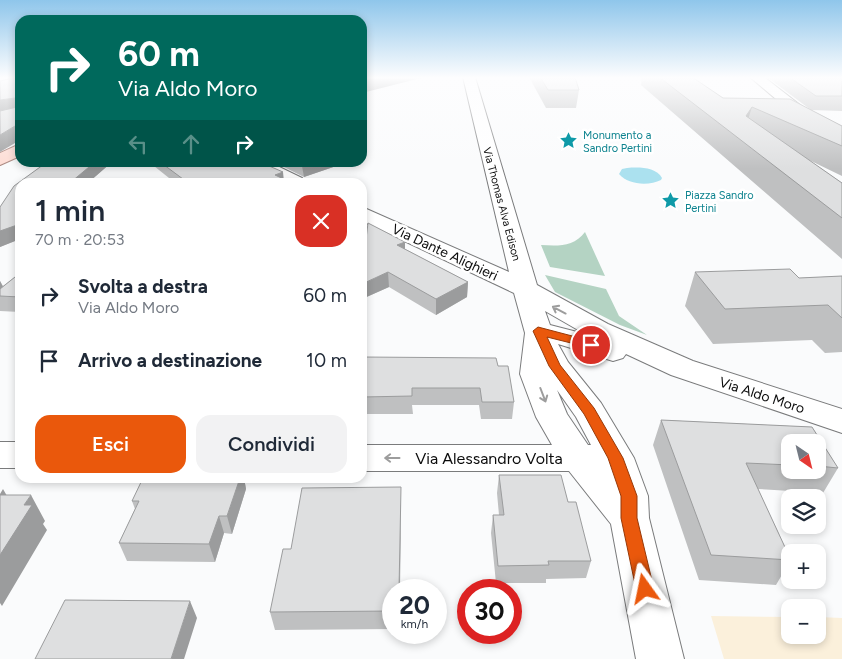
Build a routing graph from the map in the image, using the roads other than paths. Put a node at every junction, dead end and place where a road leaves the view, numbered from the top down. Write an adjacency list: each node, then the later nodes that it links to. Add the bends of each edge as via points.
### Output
1 (477, 108): 9 (street, Via Thomas Alva Edison)
2 (795, 108): 3 (street)
3 (842, 138)
4 (15, 152): 5 (main road)
5 (0, 160)
6 (264, 167): 7 (street)
7 (287, 178)
8 (367, 215): 9 (street, Via Dante Alighieri)
9 (527, 290): 10 (street, Via Thomas Alva Edison); 12 (street, Via Aldo Moro, one-way to 9, via 598,330)
10 (538, 331): 11 (street, Via Aldo Moro); 13 (street, Via Thomas Alva Edison, via 555,366); 19 (street, Via Thomas Alva Edison, one-way to 19, via 535,374 552,417)
11 (608, 351): 12 (street, Via Aldo Moro); 13 (street, via 585,358 575,371)
12 (682, 368): 14 (street, Via Aldo Moro)
13 (574, 391): 18 (street, Via Thomas Alva Edison)
14 (842, 421)
15 (0, 455): 16 (street)
16 (15, 455)
17 (367, 458): 19 (street, Via Alessandro Volta, one-way to 17)
18 (616, 458): 19 (street, Via Alessandro Volta); 20 (street, Via Thomas Alva Edison, via 629,496)
19 (579, 459): 20 (street, Via Thomas Alva Edison)
20 (629, 518): 21 (street, Via Thomas Alva Edison)
21 (660, 659)

